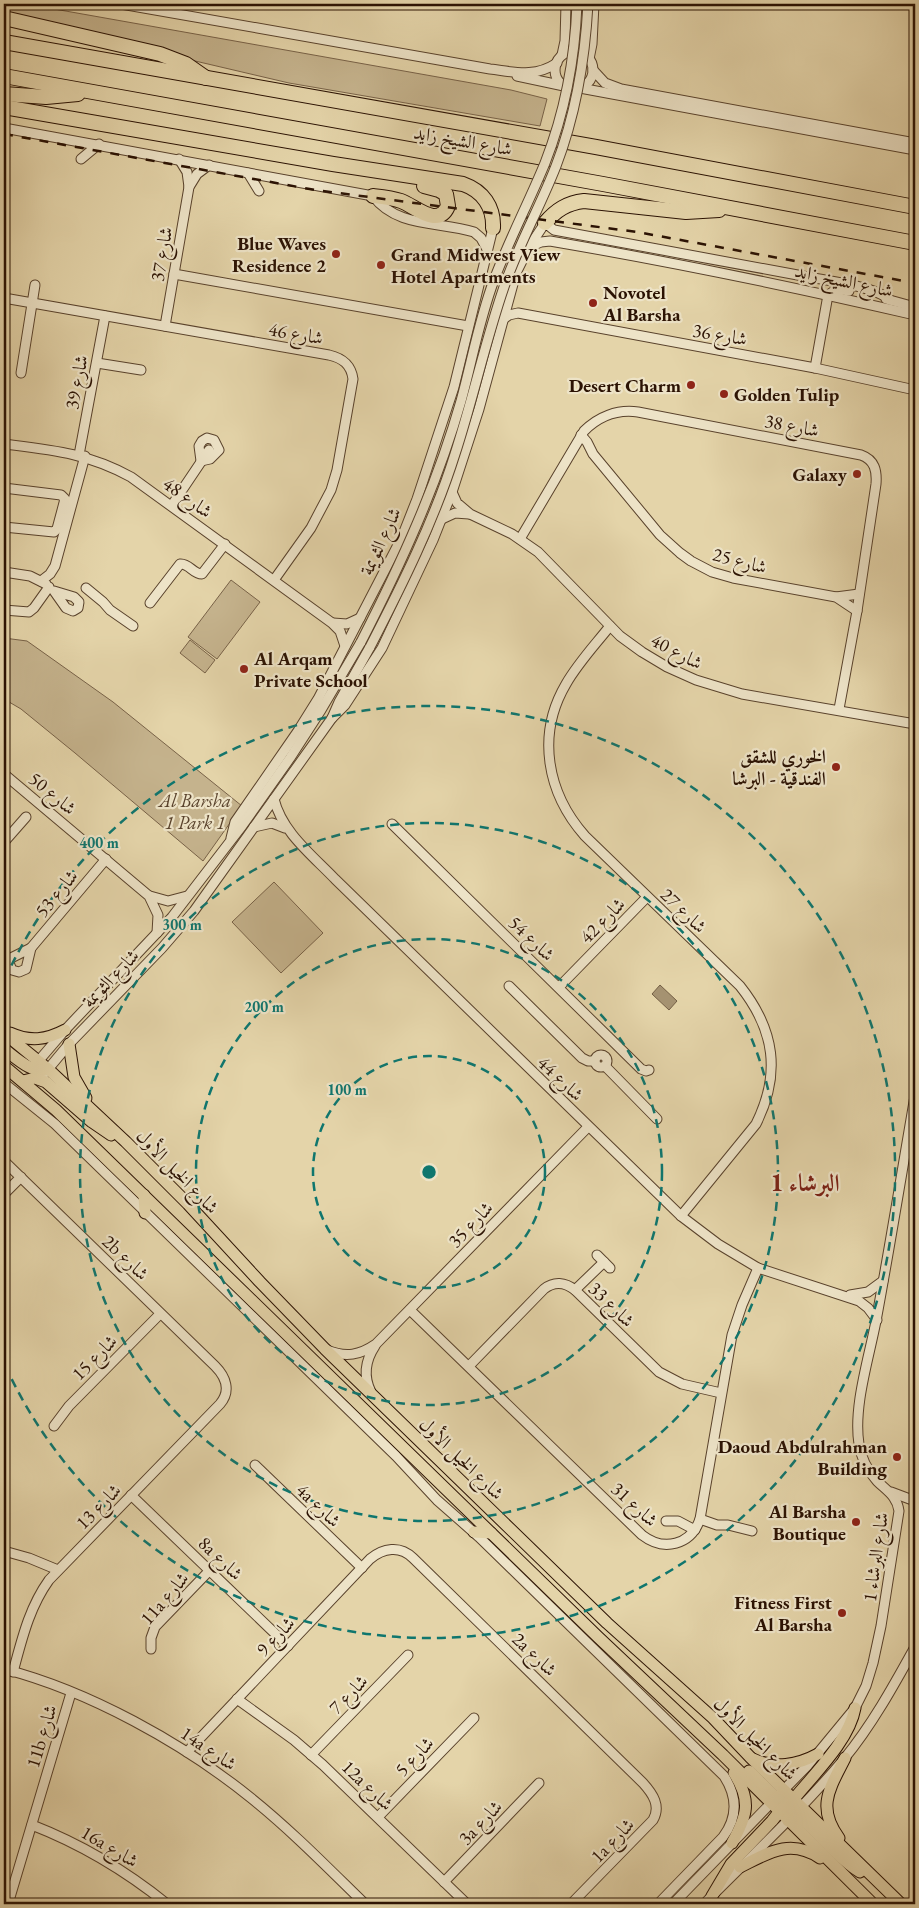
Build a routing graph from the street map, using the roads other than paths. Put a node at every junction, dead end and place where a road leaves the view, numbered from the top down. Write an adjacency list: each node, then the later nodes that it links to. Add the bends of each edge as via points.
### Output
1 (120, 4): 10 (street)
2 (566, 4): 8 (street, via 565,41)
3 (577, 4): 97 (street, شارع الثويمة, bridge, via 571,69 557,131 484,309 461,401 431,490 361,642 301,742)
4 (588, 4): 89 (street, شارع الثويمة, bridge, via 582,70 575,103 556,164 504,285 470,406 440,496 406,575)
5 (594, 4): 9 (street)
6 (4, 18): 13 (highway, via 160,54 186,64)
7 (4, 42): 13 (highway, شارع الشيخ زايد)
8 (560, 59): 9 (street, via 576,52); 10 (street, via 547,69 536,72); 14 (street, via 555,73)
9 (589, 59): 11 (street)
10 (490, 69): 14 (street)
11 (593, 70): 15 (street, via 588,83); 21 (street, via 604,83 621,89)
12 (4, 76): 16 (highway, شارع الشيخ زايد)
13 (208, 80): 31 (highway, شارع الشيخ زايد)
14 (564, 86): 15 (street)
15 (580, 88): 22 (street)
16 (93, 92): 17 (highway, via 46,97); 32 (highway, شارع الشيخ زايد)
17 (4, 94)
18 (4, 107): 25 (highway)
19 (4, 128): 20 (street)
20 (99, 144): 23 (street); 24 (street)
21 (915, 144)
22 (915, 150)
23 (81, 159)
24 (179, 159): 26 (street); 28 (street, شارع 37, via 187,172)
25 (333, 164): 30 (highway, via 440,190 449,202 444,213 432,216 401,201); 34 (highway, via 470,186 487,200)
26 (209, 165): 27 (street); 28 (street, شارع 37, via 197,174)
27 (248, 173): 29 (street); 30 (street)
28 (190, 187): 38 (street, شارع 37)
29 (259, 191)
30 (373, 196): 37 (street, via 382,207 401,218 474,232 482,238)
31 (915, 205)
32 (730, 208): 33 (highway, via 686,212 584,201 558,209); 35 (highway, شارع الشيخ زايد)
33 (545, 223): 36 (street, شارع الثويمة); 42 (street, via 554,230 817,279 876,292)
34 (493, 228): 37 (street, شارع الثويمة)
35 (915, 243)
36 (529, 247): 40 (street, شارع الشيخ زايد, via 550,241); 43 (street, شارع الثويمة, via 516,273)
37 (487, 249): 51 (street, شارع الثويمة)
38 (174, 274): 50 (street, شارع 37); 51 (street)
39 (35, 285): 44 (street)
40 (828, 295): 42 (street, via 840,289); 48 (street, شارع الشيخ زايد); 53 (street)
41 (4, 298): 44 (street, شارع 46)
42 (890, 300): 45 (street, شارع الشيخ زايد)
43 (508, 302): 46 (street); 49 (street, شارع الثويمة)
44 (32, 303): 47 (street, شارع 46); 55 (street)
45 (915, 307)
46 (518, 313): 49 (street); 53 (street, شارع 36)
47 (105, 316): 50 (street, شارع 46); 52 (street, شارع 39)
48 (915, 316)
49 (502, 320): 57 (street, شارع الثويمة)
50 (165, 326): 76 (street, شارع 46, via 332,356 342,359 351,370 352,384 331,490 311,528)
51 (468, 326): 56 (street, شارع الثويمة)
52 (97, 363): 54 (street); 66 (street, شارع 39)
53 (815, 368): 58 (street, شارع 36)
54 (141, 370)
55 (22, 373)
56 (457, 375): 57 (street, via 469,388); 59 (street, شارع الثويمة)
57 (487, 381): 60 (street, شارع الثويمة)
58 (915, 390)
59 (450, 401): 60 (street, via 460,395 468,395); 83 (street, شارع الثويمة, via 418,499)
60 (479, 408): 68 (street, شارع الثويمة)
61 (581, 435): 63 (street, شارع 38); 65 (street, شارع 25); 78 (street, شارع 38, via 604,416 633,411 869,458 875,468 876,481)
62 (4, 444): 66 (street, شارع 48)
63 (573, 449): 65 (street); 73 (street, شارع 38)
64 (209, 450): 69 (street)
65 (593, 454): 79 (street, شارع 25, via 660,534 691,561 733,578)
66 (82, 456): 69 (street, شارع 48, via 114,467); 77 (street, شارع 39)
67 (4, 488): 72 (street, via 61,495 65,499 54,532)
68 (452, 492): 70 (street, شارع 40, via 457,503); 71 (street, شارع الثويمة)
69 (172, 505): 74 (street, شارع 48)
70 (470, 514): 71 (street, via 454,513); 73 (street, شارع 40)
71 (442, 519): 89 (street, شارع الثويمة, via 382,648 345,705)
72 (4, 527)
73 (520, 539): 86 (street, شارع 40, via 547,560)
74 (226, 544): 76 (street, شارع 48); 80 (street, via 202,574 186,564 179,566)
75 (4, 572): 77 (street, via 24,575)
76 (274, 580): 84 (street, شارع 48)
77 (48, 586): 81 (street, شارع 39, via 32,610); 85 (street, via 69,610 75,611 90,591)
78 (859, 594): 79 (street, شارع 25); 82 (street, شارع 38)
79 (836, 597): 82 (street, شارع 25)
80 (150, 603)
81 (4, 610)
82 (857, 611): 88 (street, شارع 38)
83 (361, 618): 84 (street, via 348,624); 87 (street, شارع الثويمة)
84 (332, 623): 87 (street, شارع 48, via 340,631)
85 (134, 626)
86 (610, 626): 88 (street, شارع 40, via 653,659 696,680 742,694); 102 (street, شارع 27, via 560,697 551,726 549,758 556,791 573,822)
87 (345, 646): 97 (street, شارع الثويمة, via 309,714 235,822)
88 (840, 710): 90 (street, شارع 40)
89 (332, 718): 92 (street, شارع الثويمة)
90 (915, 724)
91 (5, 778): 99 (street, شارع 50)
92 (274, 800): 95 (street, شارع الثويمة); 96 (street, شارع 44)
93 (26, 817): 98 (street)
94 (392, 824): 107 (street, شارع 54)
95 (254, 827): 96 (street, via 272,823); 110 (street, شارع الثويمة, via 184,924)
96 (288, 829): 125 (street, شارع 44, via 384,929)
97 (231, 838): 101 (street, شارع الثويمة)
98 (4, 842)
99 (106, 859): 100 (street, شارع 50); 104 (street, شارع 53)
100 (149, 896): 101 (street, via 168,901); 103 (street, شارع 50, via 158,915)
101 (188, 896): 103 (street, شارع الثويمة)
102 (647, 898): 107 (street, شارع 42); 132 (street, شارع 27, via 752,1001 761,1017 771,1053 769,1090 756,1124)
103 (156, 936): 108 (street, شارع الثويمة)
104 (32, 948): 105 (street, via 12,956); 105 (street, via 24,971 14,971)
105 (6, 965)
106 (509, 986): 113 (street, via 584,1060 595,1061 598,1056)
107 (559, 987): 111 (street, شارع 54)
108 (65, 1030): 109 (main road, via 34,1040); 114 (street, شارع الثويمة)
109 (4, 1032): 114 (main road)
110 (69, 1044): 116 (street, شارع الثويمة); 124 (main road, via 76,1082)
111 (617, 1045): 113 (street); 117 (street, شارع 54, via 642,1070)
112 (4, 1049): 114 (main road)
113 (605, 1060): 123 (street)
114 (36, 1064): 116 (main road, via 41,1071); 118 (street, شارع الثويمة)
115 (4, 1066): 118 (main road, شارع الخيل الأول)
116 (48, 1069): 120 (street, شارع الثويمة); 124 (main road, شارع الخيل الأول)
117 (649, 1070)
118 (23, 1081): 120 (main road, شارع الخيل الأول)
119 (4, 1083): 131 (street, via 55,1124)
120 (36, 1084): 126 (main road, via 50,1085 100,1128); 130 (main road, شارع الخيل الأول)
121 (915, 1096): 122 (street, شارع البرشاء 1)
122 (913, 1116): 135 (street, شارع البرشاء 1)
123 (657, 1119)
124 (107, 1125): 126 (main road, شارع الخيل الأول)
125 (588, 1127): 132 (street, شارع 44); 138 (street, شارع 35)
126 (126, 1142): 142 (main road, شارع الخيل الأول)
127 (4, 1161): 128 (street, 2b شارع)
128 (21, 1177): 129 (street); 139 (street, 2b شارع)
129 (4, 1194)
130 (144, 1195): 131 (main road); 157 (main road, شارع الخيل الأول)
131 (145, 1213): 156 (street, via 396,1456 437,1500)
132 (681, 1216): 134 (street, شارع 44)
133 (597, 1255): 136 (street, via 607,1265)
134 (758, 1268): 137 (street, شارع 44); 145 (street, via 735,1325)
135 (883, 1281): 137 (street, شارع 44, via 868,1292); 140 (street, شارع البرشاء 1)
136 (576, 1290): 143 (street, شارع 33, via 566,1284 548,1285); 145 (street, شارع 33, via 659,1372 682,1384)
137 (847, 1296): 140 (street, شارع 44, via 865,1305)
138 (410, 1310): 141 (street, شارع 35); 143 (street, شارع 31)
139 (160, 1314): 144 (street, 2b شارع); 147 (street, شارع 15)
140 (877, 1320): 149 (street, شارع البرشاء 1, via 858,1410 858,1436 860,1453 867,1467)
141 (376, 1344): 142 (street, شارع 35, via 364,1352 350,1355); 146 (street, شارع 35, via 366,1369)
142 (325, 1349): 146 (main road, شارع الخيل الأول)
143 (469, 1366): 154 (street, شارع 31, via 649,1540 671,1545 685,1540)
144 (224, 1377): 150 (street, شارع 13, via 226,1392 220,1404)
145 (721, 1393): 152 (street)
146 (372, 1395): 179 (main road, شارع الخيل الأول, via 607,1623 713,1718)
147 (54, 1426)
148 (255, 1465): 160 (street, 4a شارع)
149 (889, 1491): 151 (street); 172 (street, شارع البرشاء 1, via 897,1502 899,1515 873,1662)
150 (131, 1495): 161 (street, شارع 13); 162 (street, 8a شارع)
151 (915, 1501)
152 (700, 1518): 154 (street); 155 (street, via 717,1525)
153 (666, 1521): 154 (street, via 678,1521)
154 (695, 1530)
155 (752, 1531)
156 (474, 1532): 157 (main road); 187 (street, via 724,1776 733,1793 734,1811 727,1832)
157 (491, 1533): 174 (main road, شارع الخيل الأول)
158 (391, 1549): 160 (street, شارع 9, via 375,1555); 182 (street, 2a شارع, via 406,1552 413,1558)
159 (4, 1551): 161 (street)
160 (362, 1568): 163 (street, شارع 9)
161 (58, 1570): 169 (street, شارع 13, via 31,1609)
162 (210, 1570): 163 (street, 8a شارع); 165 (street, 11a شارع, via 155,1628)
163 (288, 1646): 171 (street, شارع 9)
164 (915, 1647): 168 (street, شارع البرشاء 1)
165 (150, 1649)
166 (408, 1655): 177 (street, شارع 7)
167 (915, 1662): 168 (street)
168 (902, 1669): 180 (street, شارع البرشاء 1)
169 (8, 1670): 170 (street, 14a شارع)
170 (71, 1693): 175 (street, 14a شارع, via 128,1719); 185 (street, 11b شارع)
171 (237, 1700): 175 (street, شارع 9); 177 (street, 12a شارع)
172 (855, 1708): 176 (street, شارع البرشاء 1); 183 (main road, via 843,1738)
173 (474, 1718): 184 (street, شارع 5)
174 (700, 1733): 178 (main road, شارع الخيل الأول); 183 (main road, via 721,1744)
175 (187, 1752): 197 (street, 14a شارع, via 271,1814)
176 (818, 1754): 179 (main road, via 784,1765 763,1763); 183 (street, شارع البرشاء 1)
177 (311, 1755): 184 (street, 12a شارع)
178 (723, 1755): 183 (main road, شارع الخيل الأول); 186 (main road, via 744,1790 746,1805 744,1821)
179 (750, 1757): 183 (main road, شارع الخيل الأول)
180 (845, 1758): 183 (street, شارع البرشاء 1); 189 (main road, via 829,1790 826,1807 833,1830)
181 (540, 1783): 193 (street, 3a شارع)
182 (650, 1791): 199 (street, 1a شارع, via 657,1806 653,1820)
183 (786, 1806): 186 (street, شارع البرشاء 1); 189 (main road, شارع الخيل الأول); 190 (street, شارع البرشاء 1); 191 (main road, شارع الخيل الأول); 192 (main road, via 847,1863); 194 (main road, via 734,1860)
184 (378, 1817): 193 (street, 12a شارع)
185 (32, 1824): 195 (street, 11b شارع); 196 (street, 16a شارع, via 95,1854)
186 (732, 1843): 188 (street, شارع البرشاء 1)
187 (714, 1847): 188 (street); 200 (street)
188 (721, 1854): 201 (street, شارع البرشاء 1)
189 (853, 1858): 192 (main road, شارع الخيل الأول)
190 (740, 1868): 191 (main road, via 770,1853 799,1848); 194 (street, شارع البرشاء 1)
191 (836, 1869): 202 (main road, شارع الخيل الأول)
192 (871, 1877): 203 (main road, شارع الخيل الأول)
193 (444, 1882): 198 (street, 12a شارع)
194 (708, 1900)
195 (8, 1904)
196 (167, 1904)
197 (365, 1904)
198 (467, 1904)
199 (571, 1904)
200 (658, 1904)
201 (672, 1904)
202 (873, 1904)
203 (901, 1904)

